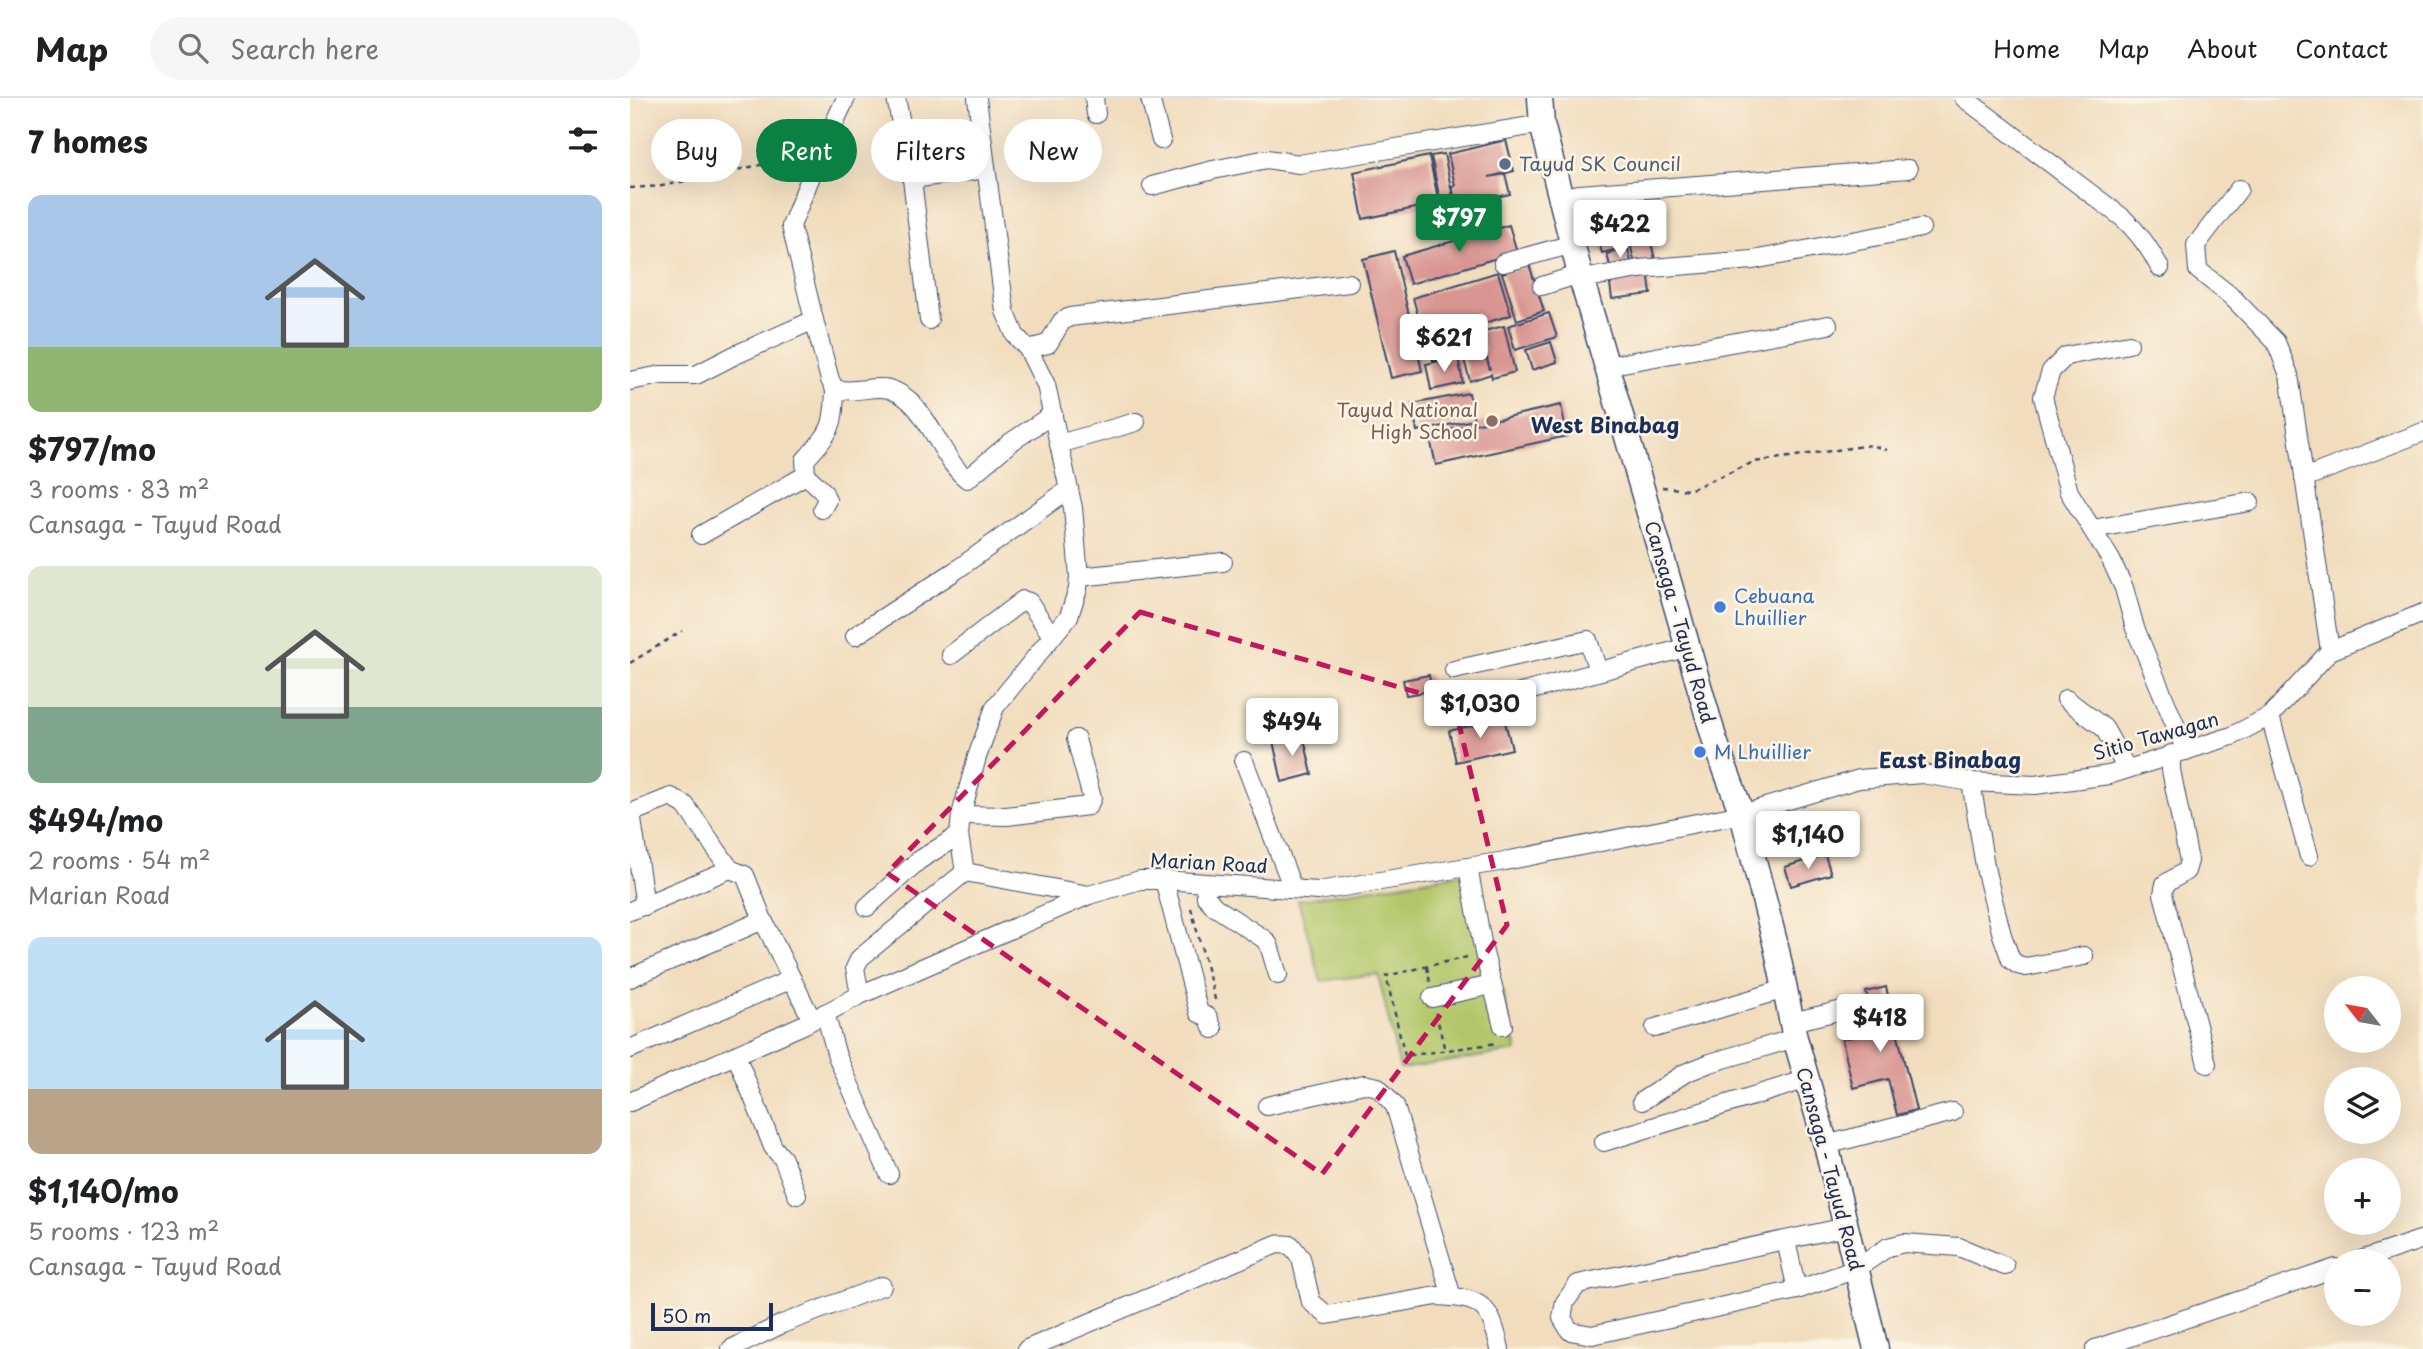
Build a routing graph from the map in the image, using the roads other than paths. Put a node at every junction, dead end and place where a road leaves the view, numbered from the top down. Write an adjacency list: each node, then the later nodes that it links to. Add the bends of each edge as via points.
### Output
1 (846, 98): 24 (street, via 791,226)
2 (896, 98): 7 (street)
3 (978, 98): 8 (street)
4 (1150, 98): 10 (street)
5 (1540, 98): 9 (highway, Cansaga - Tayud Road)
6 (1964, 98): 20 (street, via 2123,218)
7 (900, 119)
8 (980, 119)
9 (1542, 124): 14 (street, via 1299,164 1267,159); 16 (highway, Cansaga - Tayud Road)
10 (1161, 140)
11 (1908, 169): 16 (street)
12 (912, 182): 25 (street)
13 (988, 182): 28 (street, via 1005,311 1015,335)
14 (1152, 186)
15 (2239, 189): 37 (street, via 2196,245 2198,270 2276,342 2289,374)
16 (1561, 197): 18 (highway, Cansaga - Tayud Road)
17 (1921, 229): 21 (street, via 1754,260)
18 (1573, 244): 19 (street); 21 (highway, Cansaga - Tayud Road)
19 (1503, 263)
20 (2160, 268)
21 (1581, 276): 23 (street); 29 (highway, Cansaga - Tayud Road)
22 (1349, 283): 28 (street, via 1070,317 1062,321 1048,344)
23 (1542, 286)
24 (814, 320): 30 (street, via 696,375); 31 (street)
25 (929, 320)
26 (1828, 326): 29 (street)
27 (2129, 344): 41 (street, via 2066,356 2051,372 2043,397 2069,492)
28 (1028, 349): 32 (street, via 1046,385)
29 (1607, 366): 48 (highway, Cansaga - Tayud Road)
30 (630, 381)
31 (835, 389): 32 (street, via 888,388 901,395 967,479); 36 (street, via 834,420 805,460)
32 (1053, 414): 35 (street)
33 (1136, 422): 35 (street)
34 (2423, 432): 37 (street)
35 (1059, 444): 38 (street)
36 (806, 474): 40 (street, via 823,491 827,500); 42 (street)
37 (2304, 478): 49 (street)
38 (1069, 489): 44 (street); 46 (street)
39 (2250, 502): 41 (street)
40 (822, 509)
41 (2092, 529): 57 (street, via 2124,588)
42 (701, 535)
43 (1223, 562): 44 (street)
44 (1079, 577): 47 (street, via 1069,616)
45 (2423, 614): 49 (street, Sitio Tawagan)
46 (855, 636)
47 (1052, 636): 50 (street, via 1023,600); 62 (street, via 995,707)
48 (1688, 647): 52 (street); 61 (highway, Cansaga - Tayud Road)
49 (2330, 651): 55 (street, Sitio Tawagan)
50 (951, 655)
51 (1454, 670): 52 (street, via 1588,640)
52 (1598, 671): 53 (street)
53 (1503, 698)
54 (2066, 699): 59 (street, via 2104,729)
55 (2270, 716): 57 (street, Sitio Tawagan, via 2232,736); 64 (street)
56 (1076, 739): 62 (street, via 1092,798 1088,806 1007,816)
57 (2178, 753): 59 (street, Sitio Tawagan); 91 (street, via 2171,770 2189,861 2186,871 2165,884 2163,894)
58 (1244, 761): 70 (street)
59 (2127, 769): 60 (street, Sitio Tawagan, via 2035,785)
60 (1971, 782): 61 (street, Sitio Tawagan, via 1922,774 1859,779); 75 (street, via 1986,872 2011,960 2026,967)
61 (1742, 814): 65 (street, Marian Road); 80 (highway, Cansaga - Tayud Road)
62 (961, 815): 63 (street)
63 (959, 835): 67 (street); 72 (street, via 918,861)
64 (2309, 856)
65 (1468, 867): 70 (street, Marian Road, via 1318,891); 79 (street)
66 (730, 869): 73 (street); 73 (street, via 679,800 671,797 631,813); 74 (street, via 745,875)
67 (965, 872): 71 (street); 81 (street, via 860,958 855,968)
68 (1164, 880): 69 (street, Marian Road); 71 (street, Marian Road, via 1140,880); 85 (street)
69 (1205, 883): 70 (street, Marian Road); 76 (street, via 1206,897 1215,907 1265,939)
70 (1293, 889)
71 (1089, 895): 81 (street, Marian Road)
72 (867, 907)
73 (637, 909)
74 (762, 920): 77 (street); 78 (street)
75 (2084, 956)
76 (1278, 975)
77 (630, 978)
78 (792, 979): 84 (street); 89 (street)
79 (1492, 985): 82 (street); 86 (street)
80 (1785, 989): 87 (street); 88 (highway, Cansaga - Tayud Road)
81 (860, 995): 84 (street, Marian Road)
82 (1433, 998)
83 (1851, 1008): 88 (street)
84 (818, 1016): 90 (street, Marian Road); 100 (street)
85 (1207, 1020)
86 (1503, 1026)
87 (1655, 1028)
88 (1793, 1030): 92 (highway, Cansaga - Tayud Road); 95 (street, via 1685,1073)
89 (630, 1049)
90 (736, 1055): 94 (street, Marian Road); 101 (street)
91 (2207, 1064)
92 (1808, 1079): 98 (street); 99 (highway, Cansaga - Tayud Road)
93 (630, 1081): 94 (street)
94 (635, 1099)
95 (1642, 1101)
96 (1267, 1106): 111 (street, via 1364,1084 1378,1087 1395,1107)
97 (1953, 1112): 99 (street)
98 (1604, 1142)
99 (1826, 1145): 102 (highway, Cansaga - Tayud Road)
100 (889, 1174)
101 (797, 1195)
102 (1846, 1227): 104 (street); 107 (highway, Cansaga - Tayud Road)
103 (2423, 1239): 105 (street)
104 (1786, 1241): 110 (street); 110 (street, via 1578,1284 1565,1302 1562,1318 1570,1331 1592,1335)
105 (2393, 1249)
106 (2006, 1266): 107 (street, via 1959,1247 1904,1243 1888,1247)
107 (1856, 1269): 110 (street); 115 (highway, Cansaga - Tayud Road)
108 (2324, 1272): 116 (street)
109 (881, 1286): 112 (street)
110 (1797, 1290)
111 (1452, 1297): 113 (street, via 1327,1315 1311,1302 1301,1258 1291,1245 1277,1244); 114 (street, via 1479,1303 1493,1319)
112 (731, 1349)
113 (1027, 1349)
114 (1500, 1349)
115 (1876, 1349)
116 (2095, 1349)

